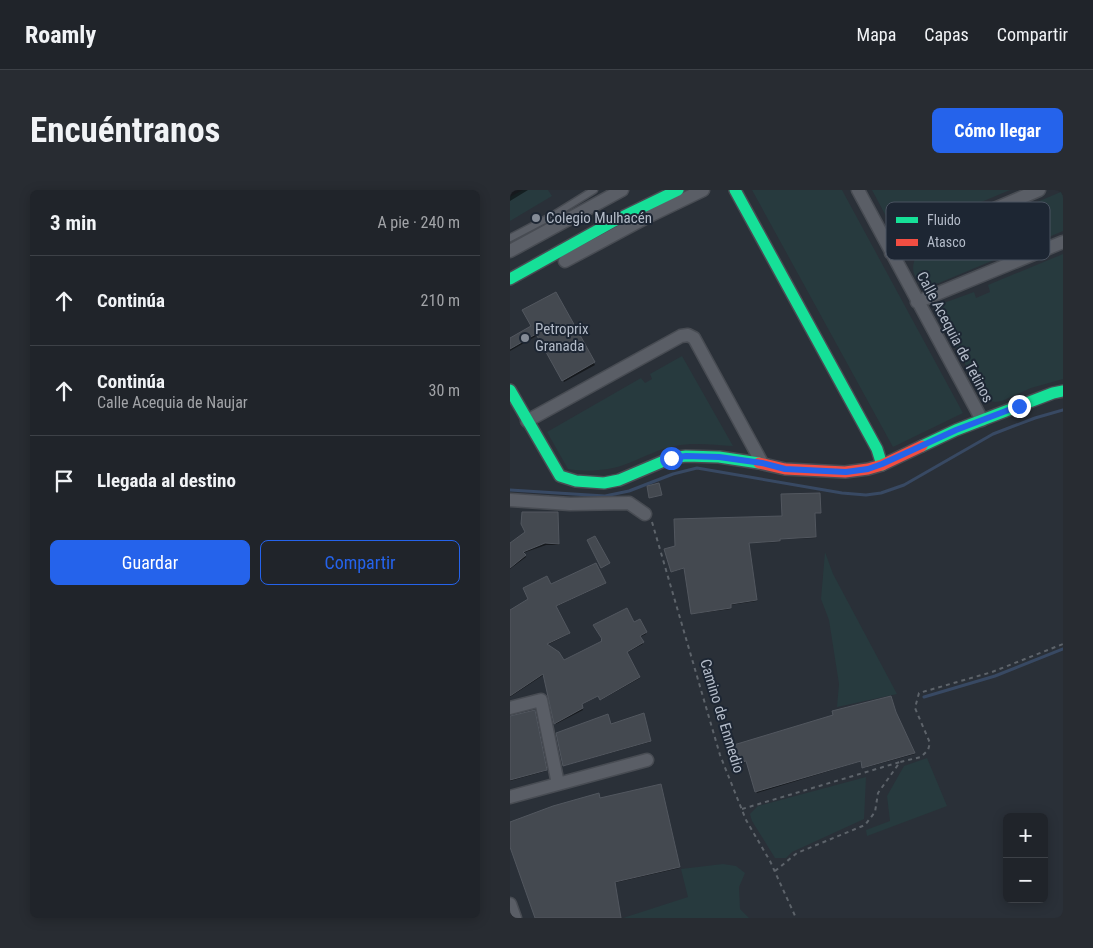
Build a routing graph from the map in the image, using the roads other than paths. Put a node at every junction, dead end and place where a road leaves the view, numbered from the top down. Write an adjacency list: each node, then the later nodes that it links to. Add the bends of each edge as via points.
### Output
1 (594, 190): 11 (lane)
2 (622, 190): 15 (street)
3 (678, 190): 18 (main road)
4 (703, 190): 19 (street)
5 (735, 190): 26 (main road, via 877,449)
6 (858, 190): 13 (street, Calle Acequia de Tetinos)
7 (1039, 190): 8 (street)
8 (1011, 202)
9 (613, 208): 10 (main road)
10 (596, 217)
11 (510, 238)
12 (1063, 242): 14 (street)
13 (886, 243)
14 (1050, 247)
15 (510, 251)
16 (895, 260): 20 (street, Calle Acequia de Tetinos)
17 (1019, 260): 20 (street)
18 (510, 279)
19 (510, 291)
20 (917, 302): 23 (street, Calle Acequia de Tetinos)
21 (510, 390): 24 (main road)
22 (1063, 391): 23 (main road)
23 (982, 420): 26 (main road)
24 (527, 421): 25 (main road, via 560,476 576,481 604,483 619,480 671,458 686,456); 25 (street, via 688,335 694,338)
25 (762, 463): 26 (main road, via 785,469 846,472)
26 (882, 464)
27 (510, 500): 28 (street, via 629,503)
28 (645, 514)
29 (510, 708): 31 (street, via 541,700)
30 (647, 760): 31 (street)
31 (558, 784): 32 (street)
32 (510, 797)
33 (510, 904): 34 (street)
34 (515, 918)

